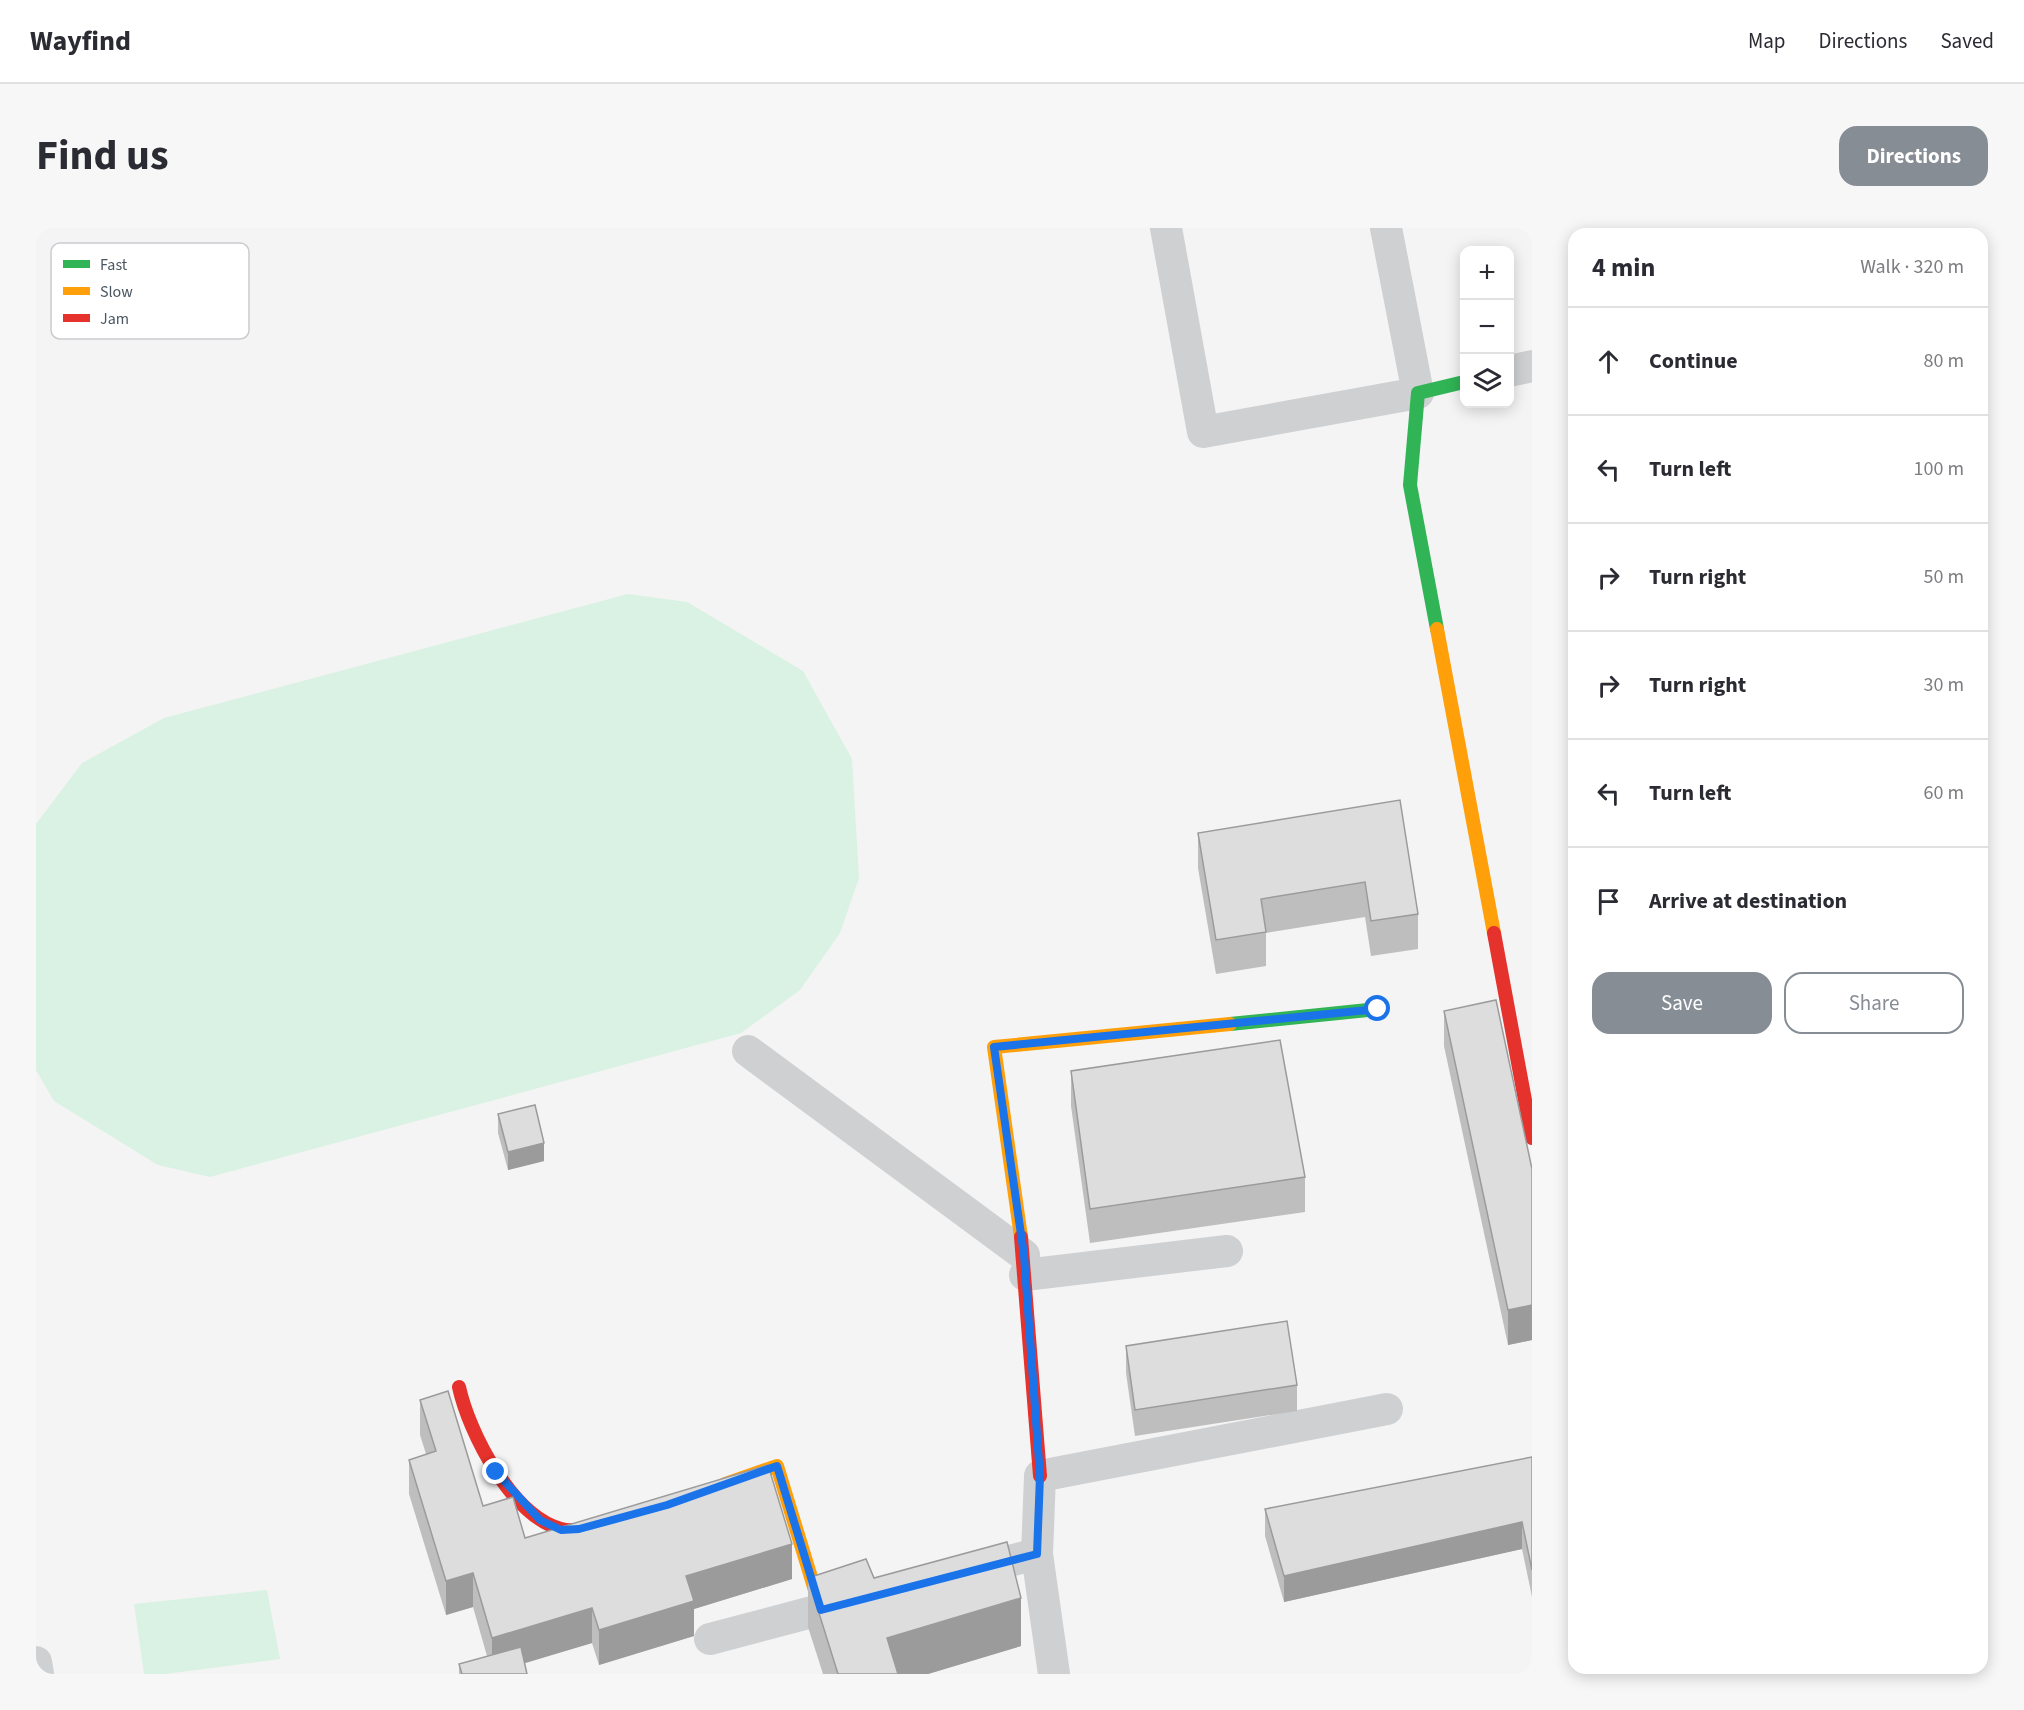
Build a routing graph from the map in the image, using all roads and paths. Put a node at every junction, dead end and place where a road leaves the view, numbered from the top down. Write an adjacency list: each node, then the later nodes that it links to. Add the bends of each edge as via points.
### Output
1 (1166, 228): 6 (street, via 1203,432)
2 (1386, 228): 6 (street)
3 (1532, 366): 4 (street)
4 (1514, 370)
5 (1460, 383): 6 (street)
6 (1418, 393): 9 (street, via 1410,485)
7 (1378, 1009): 11 (street, via 994,1047)
8 (748, 1052): 11 (street)
9 (1532, 1138)
10 (1227, 1251): 11 (street)
11 (1024, 1265): 14 (street)
12 (459, 1387): 16 (street, via 466,1416 496,1472 540,1520 561,1530)
13 (1387, 1409): 14 (street)
14 (1040, 1476): 17 (street)
15 (711, 1489): 20 (street, via 777,1466)
16 (612, 1520)
17 (1037, 1554): 18 (street); 24 (street)
18 (946, 1577)
19 (878, 1595): 20 (street)
20 (821, 1610): 21 (street)
21 (710, 1639)
22 (36, 1662): 23 (street)
23 (38, 1674)
24 (1054, 1674)

